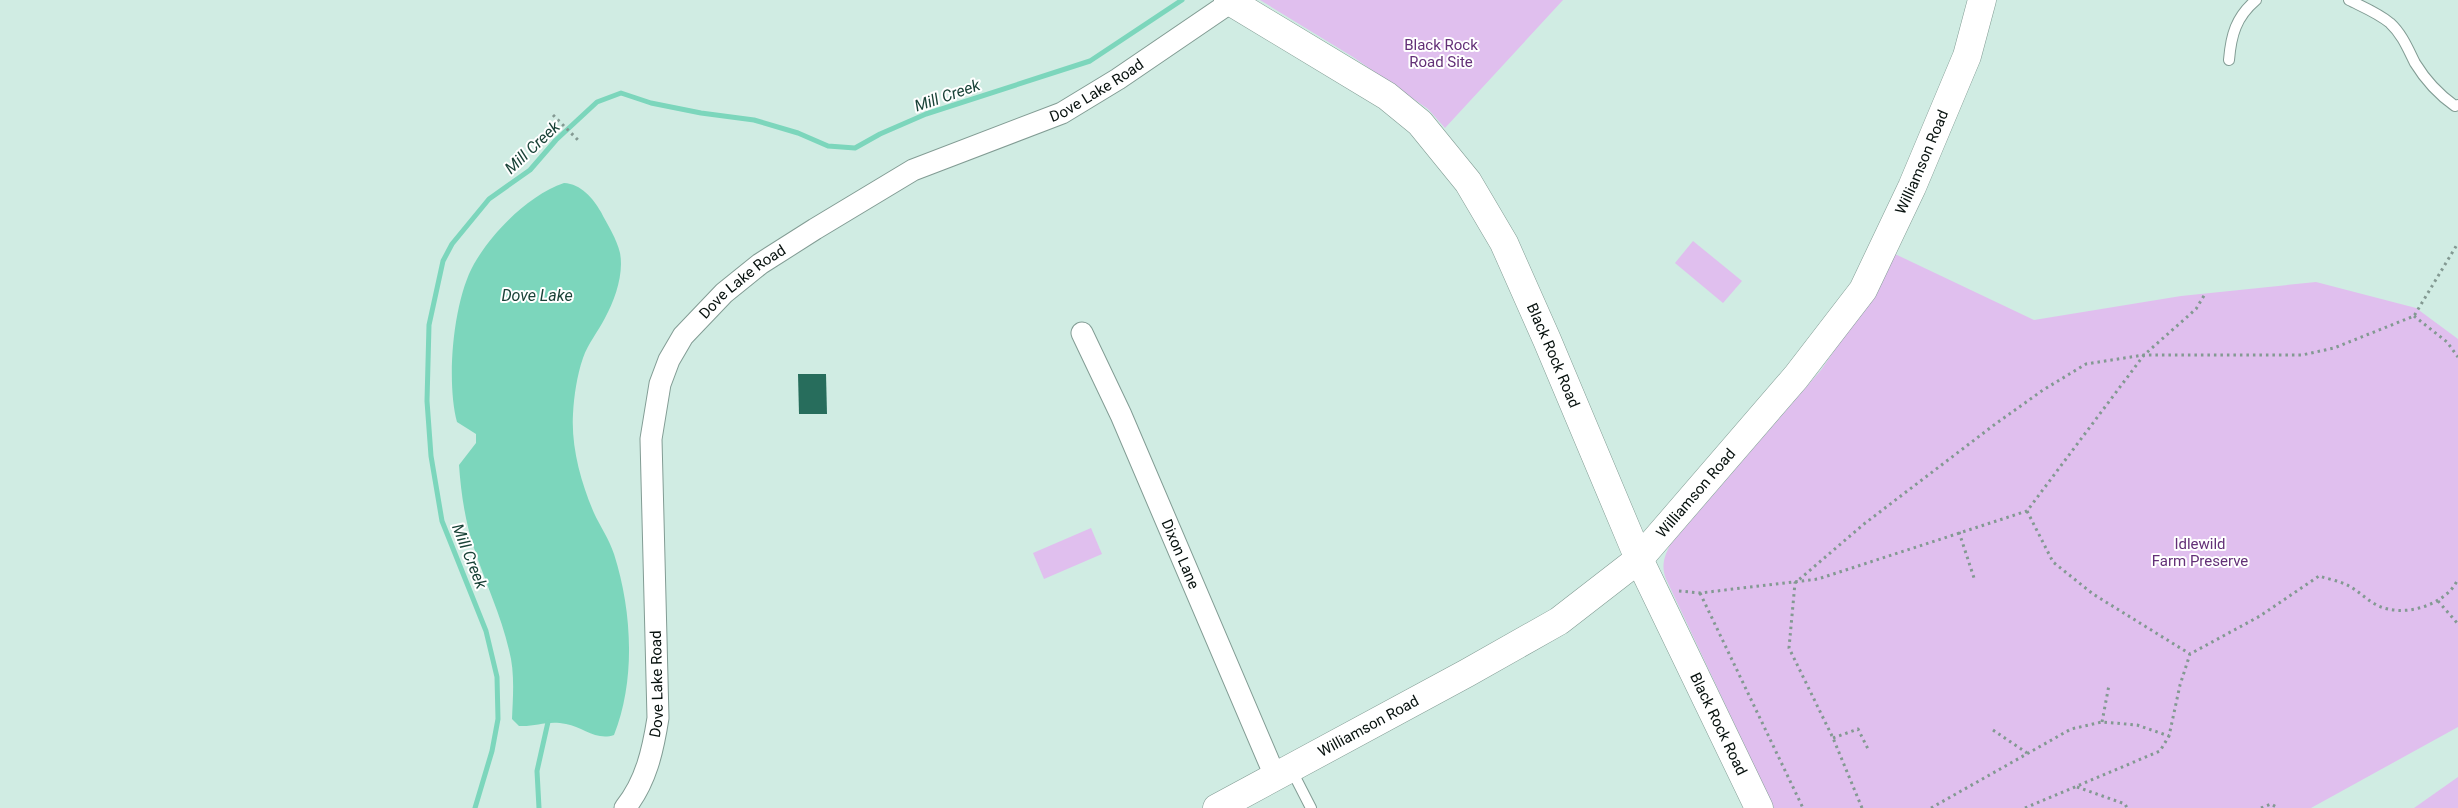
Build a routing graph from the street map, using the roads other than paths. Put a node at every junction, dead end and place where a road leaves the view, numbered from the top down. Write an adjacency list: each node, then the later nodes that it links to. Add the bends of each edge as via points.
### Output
1 (1982, 0): 8 (street, Williamson Road, via 1967,56 1912,187 1863,290 1796,377)
2 (2256, 0): 5 (lane, via 2244,10 2234,28)
3 (2349, 0): 6 (lane, via 2391,24 2436,92 2454,106)
4 (1230, 1): 8 (street, Black Rock Road, via 1387,96 1420,123 1468,182 1504,243 1530,299); 10 (street, Dove Lake Road, via 1118,79 1062,113 913,170 815,229 760,264 724,293 683,336 660,384 651,439 658,718 644,776)
5 (2228, 60)
6 (2458, 105)
7 (1082, 334): 9 (street, Dixon Lane)
8 (1639, 559): 9 (street, Williamson Road, via 1559,621); 13 (street, Black Rock Road)
9 (1283, 772): 11 (street, Williamson Road); 12 (lane)
10 (626, 808)
11 (1217, 808)
12 (1311, 808)
13 (1759, 808)

